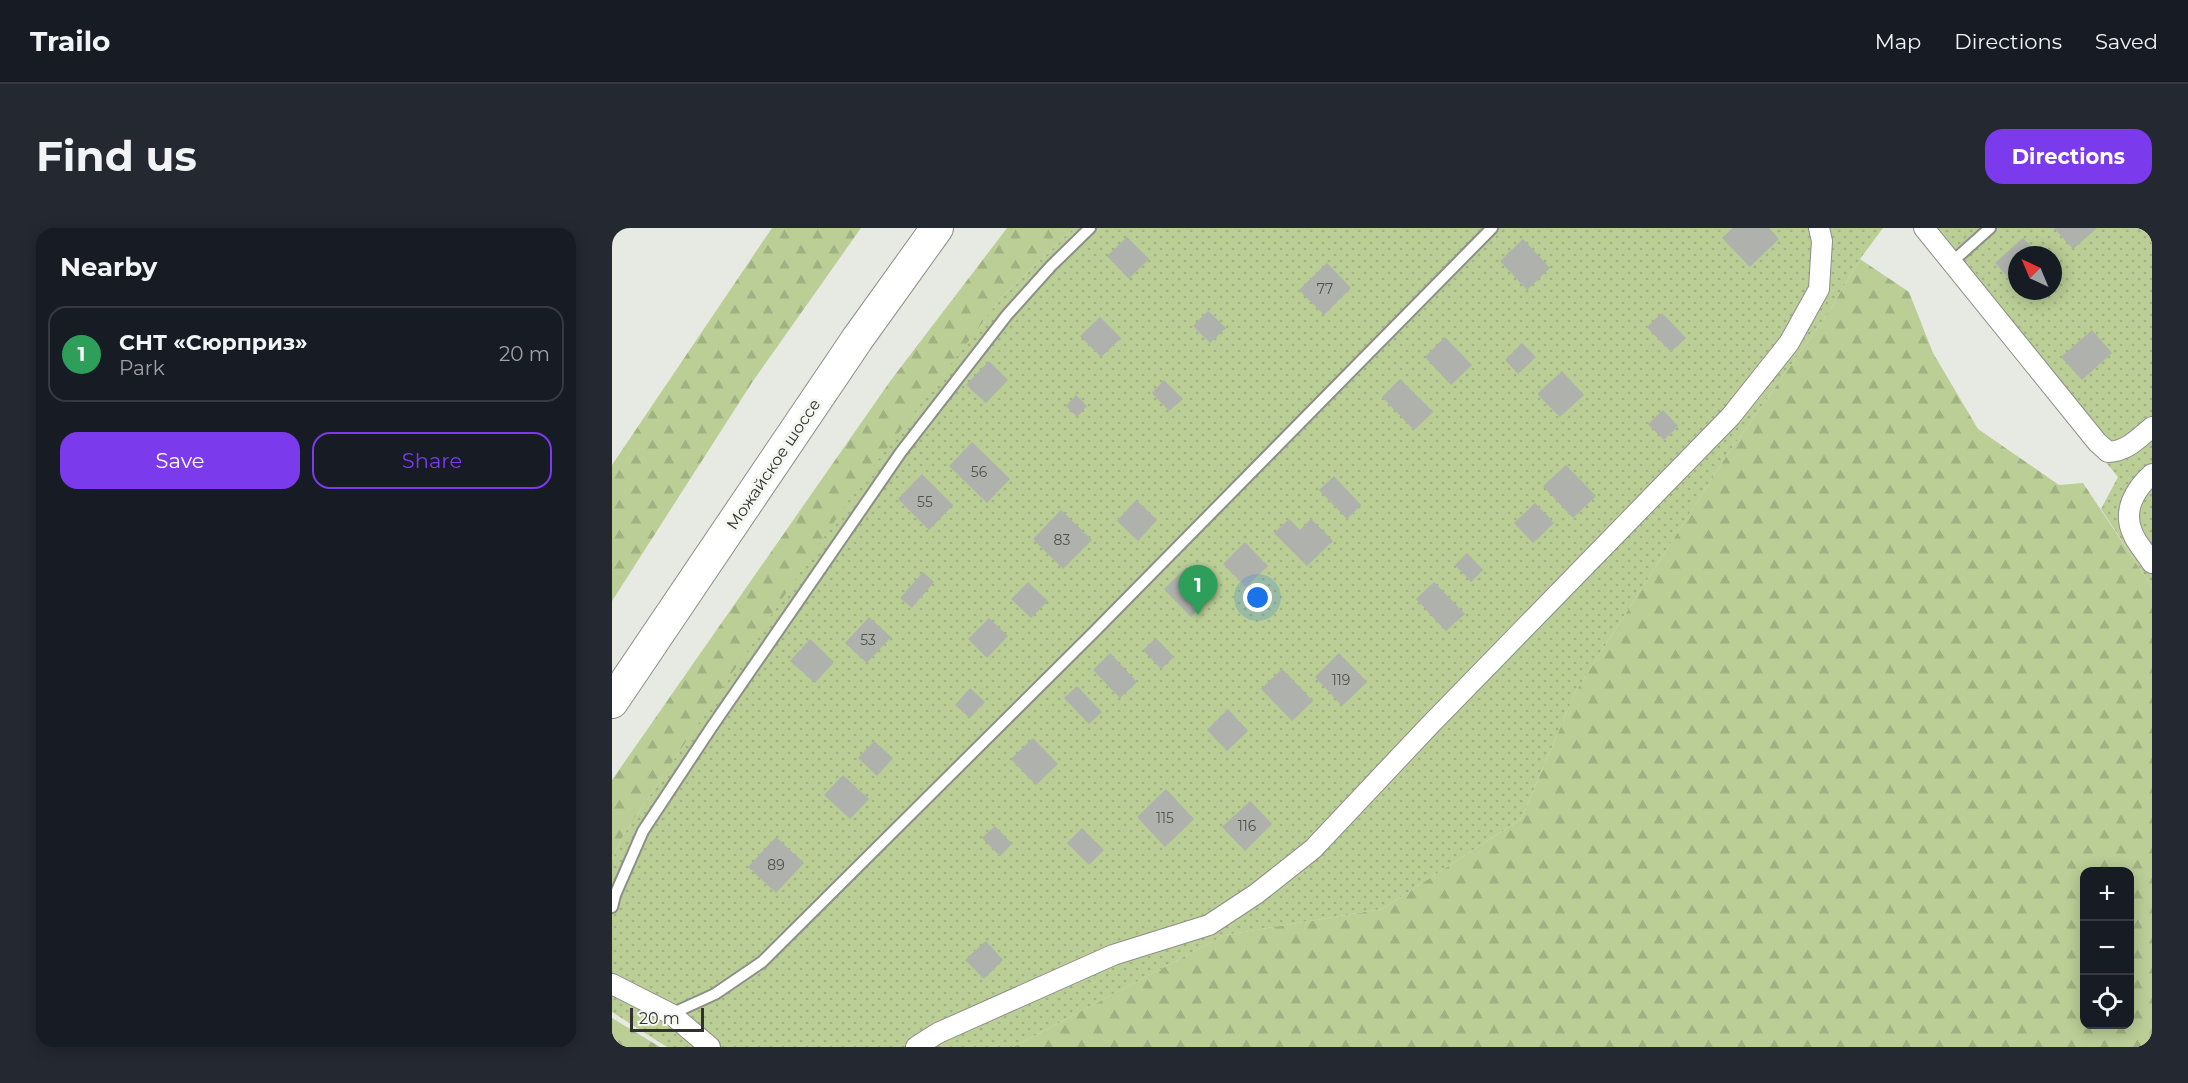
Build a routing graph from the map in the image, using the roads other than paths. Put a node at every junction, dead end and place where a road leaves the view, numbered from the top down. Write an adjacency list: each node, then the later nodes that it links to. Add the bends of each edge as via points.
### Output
1 (937, 228): 11 (main road, Можайское шоссе)
2 (1090, 228): 12 (lane, via 1006,315 901,452 643,831)
3 (1492, 228): 14 (lane, via 762,962 715,994)
4 (1819, 228): 16 (street, via 1819,289 1789,343 1731,416 1312,849 1209,925 1113,955 938,1033)
5 (1924, 228): 7 (street)
6 (1990, 228): 7 (lane)
7 (1952, 262): 8 (street, via 2108,452 2120,451)
8 (2152, 427)
9 (2152, 474): 10 (street, via 2133,494 2129,514 2132,533)
10 (2152, 562)
11 (612, 702)
12 (612, 907)
13 (612, 984): 14 (street)
14 (671, 1014): 15 (street)
15 (710, 1047)
16 (916, 1047)

